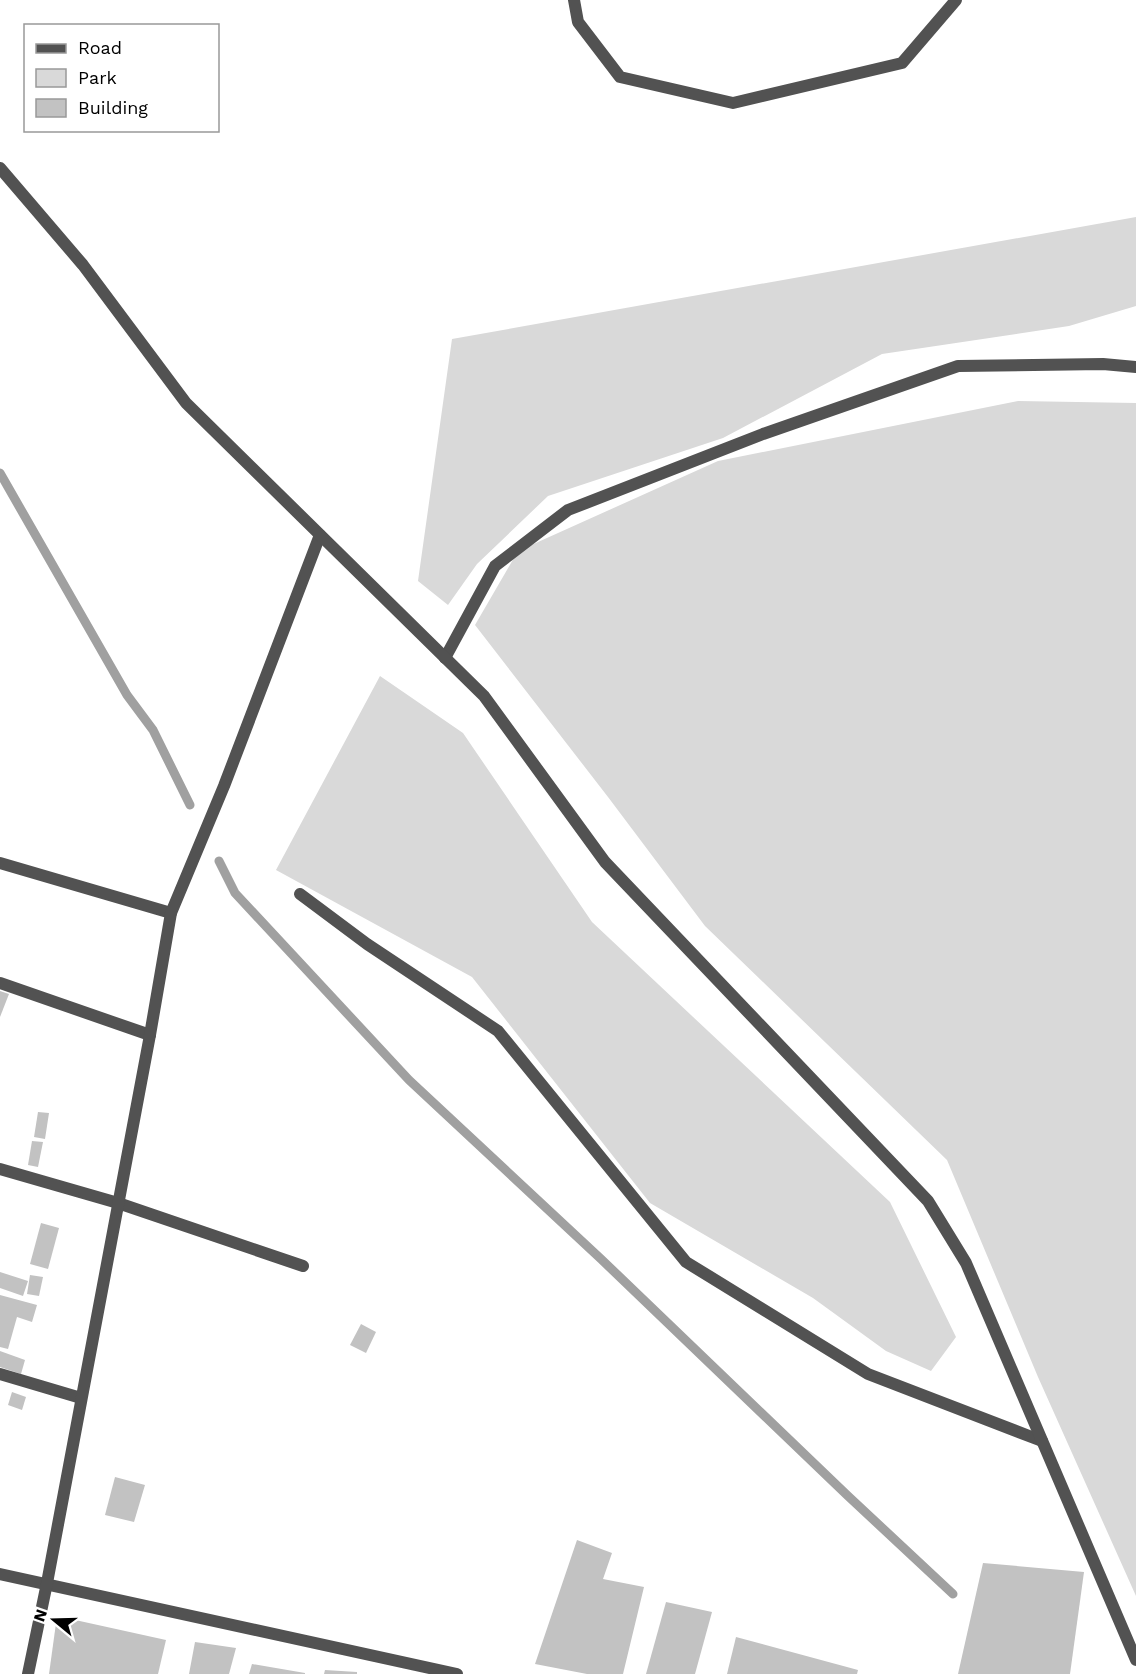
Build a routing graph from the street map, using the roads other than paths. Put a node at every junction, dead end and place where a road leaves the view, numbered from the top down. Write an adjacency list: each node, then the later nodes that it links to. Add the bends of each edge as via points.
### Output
1 (574, 0): 2 (street, via 578,22 620,77 733,103 902,63)
2 (956, 0)
3 (0, 168): 5 (street, via 83,265 186,403)
4 (1136, 367): 6 (street, via 958,366 763,434 568,510 495,566)
5 (320, 535): 6 (street); 9 (street)
6 (445, 658): 17 (street, via 484,696 605,862 928,1201 966,1263)
7 (0, 863): 9 (street)
8 (300, 894): 17 (street, via 498,1031 686,1262 868,1374)
9 (171, 913): 11 (street)
10 (0, 983): 11 (street)
11 (150, 1035): 13 (street)
12 (0, 1169): 13 (street)
13 (118, 1203): 14 (street); 16 (street)
14 (303, 1266)
15 (0, 1374): 16 (street)
16 (81, 1398): 19 (street)
17 (1042, 1441): 20 (street)
18 (0, 1574): 19 (street)
19 (47, 1583): 21 (street); 22 (street)
20 (1136, 1660)
21 (28, 1674)
22 (457, 1674)

